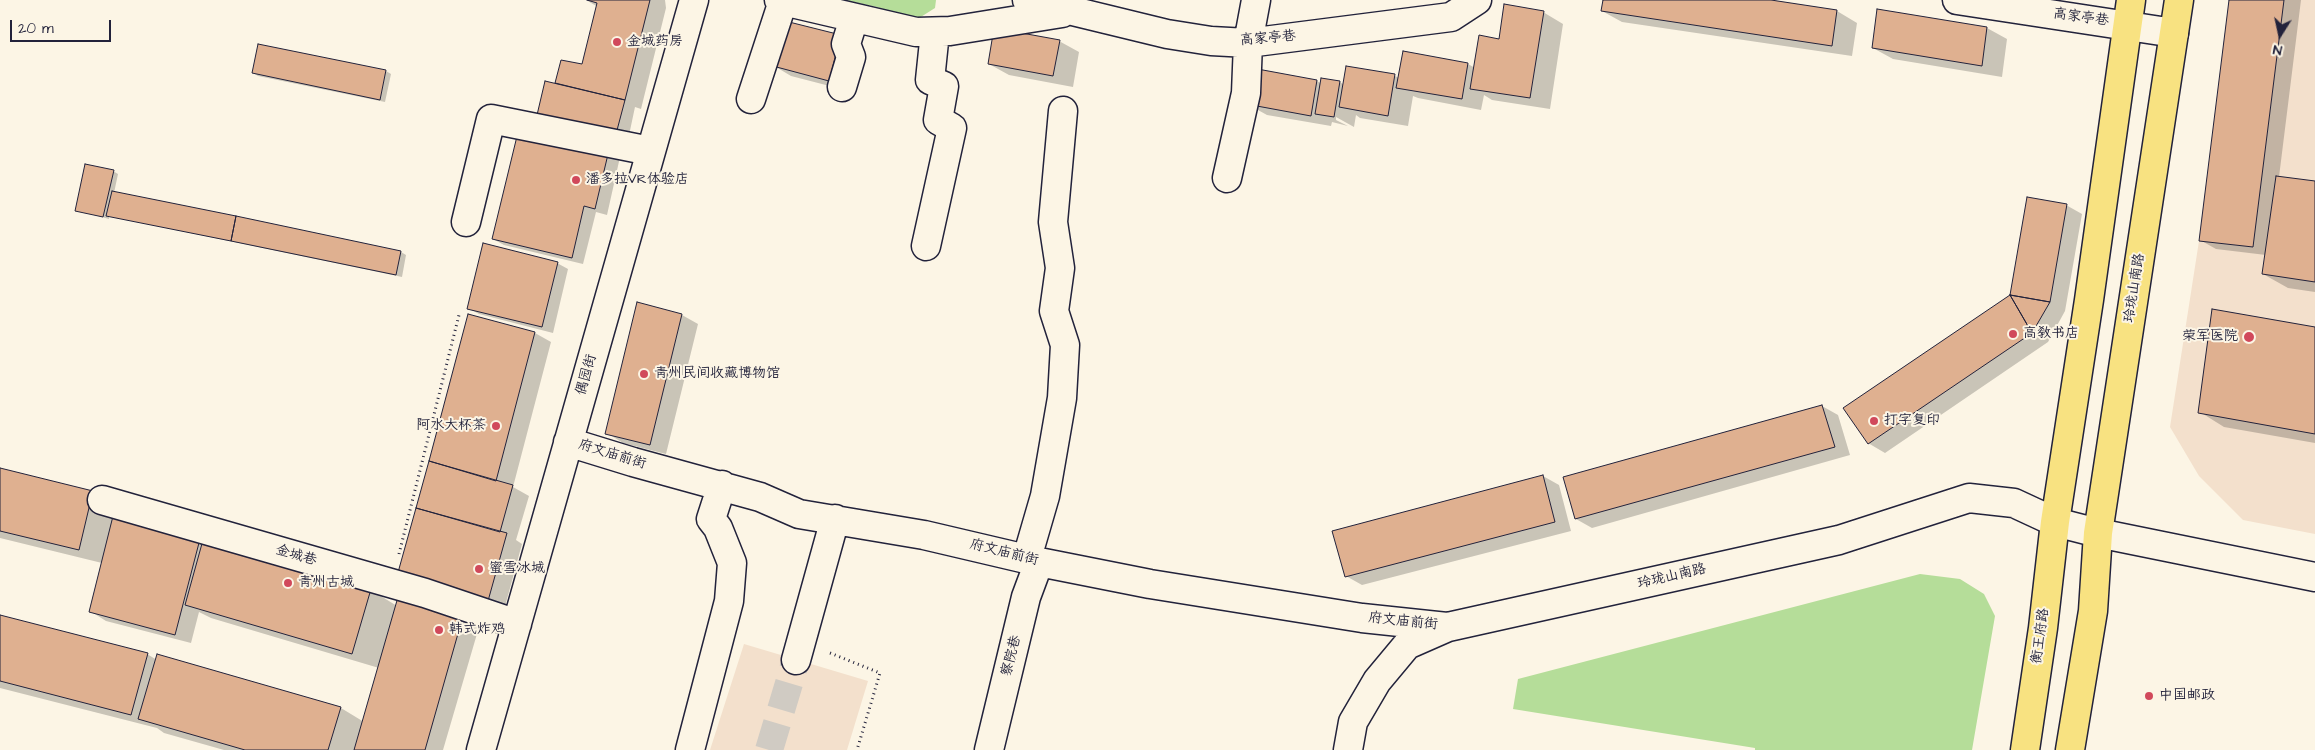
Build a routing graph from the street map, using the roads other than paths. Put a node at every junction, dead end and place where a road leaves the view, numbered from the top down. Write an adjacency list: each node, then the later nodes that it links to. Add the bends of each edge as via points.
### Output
1 (694, 0): 17 (street, 偶园街)
2 (781, 0): 10 (street); 15 (street)
3 (1027, 0): 8 (street, 高家亭巷)
4 (1256, 0): 13 (street)
5 (1477, 0): 13 (street, 高家亭巷, via 1451,17)
6 (1957, 0): 9 (street, 高家亭巷)
7 (2179, 0): 12 (main road, 玲珑山南路)
8 (1071, 12): 11 (street); 13 (street, 高家亭巷, via 1167,34)
9 (2129, 12): 12 (street, 高家亭巷); 25 (main road)
10 (854, 18): 11 (street, via 916,32); 14 (street, via 846,44 851,57)
11 (935, 32): 20 (street, via 930,80 944,86 938,120 952,128)
12 (2174, 33): 26 (main road, 玲珑山南路)
13 (1248, 43): 18 (street, via 1246,94)
14 (842, 87)
15 (750, 99)
16 (1064, 111): 27 (street, 察院巷, via 1053,222 1060,268 1054,311 1065,346 1062,398)
17 (650, 151): 19 (street, via 491,119); 21 (street, 偶园街)
18 (1227, 178)
19 (466, 222)
20 (926, 246)
21 (568, 442): 22 (street, 府文庙前街); 29 (street, 偶园街)
22 (722, 485): 24 (street, 府文庙前街, via 799,514); 33 (street, via 711,519 732,562 729,601)
23 (102, 500): 29 (street, 金城巷)
24 (835, 520): 27 (street, 府文庙前街, via 924,534); 31 (street)
25 (2055, 522): 26 (street, 玲珑山南路); 30 (street, 玲珑山南路, via 2014,502 1969,498 1839,540); 36 (main road, 衡王府路)
26 (2098, 533): 28 (street); 37 (main road, via 2093,611)
27 (1033, 560): 30 (street, 府文庙前街, via 1150,584 1353,616); 34 (street, 察院巷)
28 (2315, 577)
29 (517, 624): 32 (street, 偶园街)
30 (1448, 627): 35 (street, 玲珑山南路, via 1407,645 1377,681 1353,722)
31 (799, 651)
32 (481, 750)
33 (690, 750)
34 (989, 750)
35 (1348, 750)
36 (2024, 750)
37 (2070, 750)

